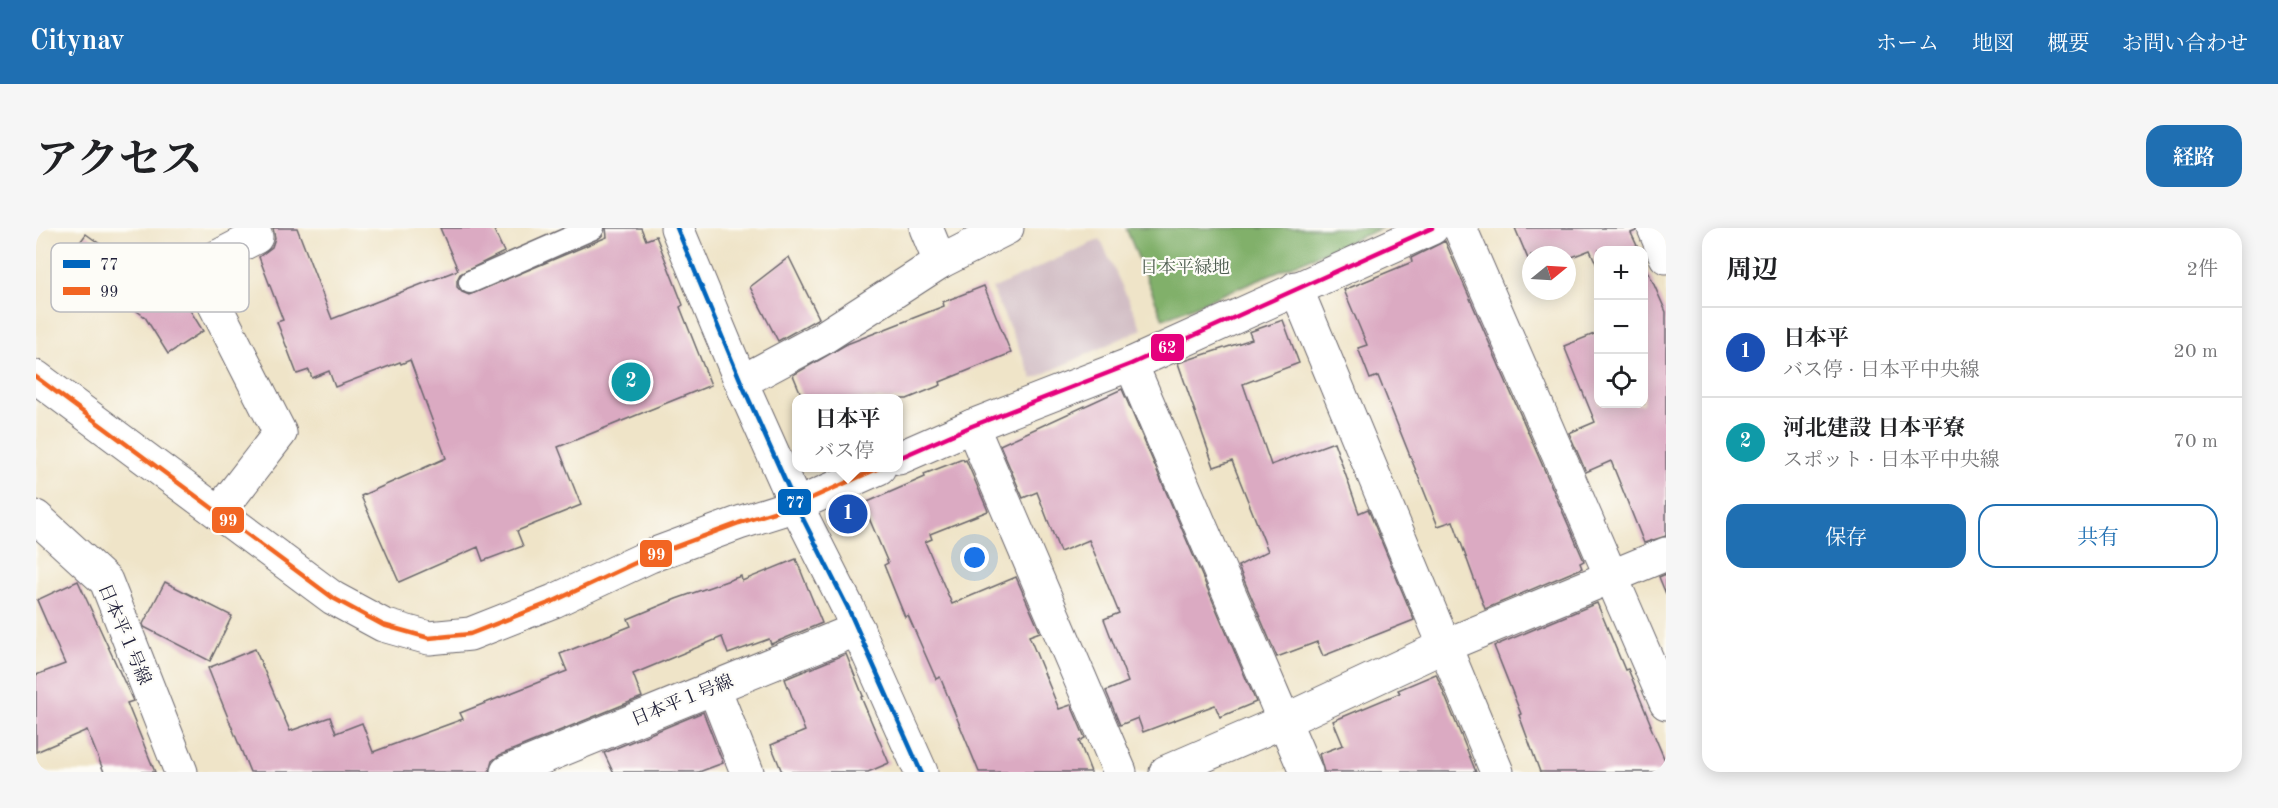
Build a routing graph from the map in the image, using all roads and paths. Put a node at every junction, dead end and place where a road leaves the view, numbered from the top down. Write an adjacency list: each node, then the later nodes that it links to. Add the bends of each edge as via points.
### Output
1 (593, 228): 12 (lane)
2 (677, 228): 17 (street)
3 (926, 228): 11 (street)
4 (1006, 228): 11 (street)
5 (1432, 228): 13 (street)
6 (1460, 228): 25 (street)
7 (1654, 228): 10 (street)
8 (262, 231): 9 (street)
9 (240, 243)
10 (1666, 257)
11 (940, 262): 17 (street, via 821,339)
12 (470, 282)
13 (1296, 288): 15 (street); 27 (street)
14 (219, 312): 22 (street, via 280,434)
15 (1131, 364): 18 (street); 30 (street)
16 (36, 377): 22 (street)
17 (741, 382): 21 (street)
18 (972, 426): 19 (street); 36 (street)
19 (903, 457)
20 (870, 472): 21 (street)
21 (796, 505): 22 (street, via 650,556 554,601 470,634 429,638 383,625 333,598); 26 (street)
22 (219, 512)
23 (36, 518): 32 (street, 日本平１号線, via 106,581)
24 (1666, 554): 25 (street)
25 (1613, 577): 27 (street); 29 (street)
26 (858, 629): 28 (street, 日本平１号線); 35 (street)
27 (1444, 646): 30 (street); 39 (street)
28 (714, 688): 31 (street, 日本平１号線); 34 (street)
29 (1666, 703)
30 (1284, 721): 37 (street); 38 (street)
31 (558, 762): 33 (street, 日本平１号線)
32 (181, 772)
33 (507, 772)
34 (747, 772)
35 (921, 772)
36 (1120, 772)
37 (1166, 772)
38 (1306, 772)
39 (1497, 772)

